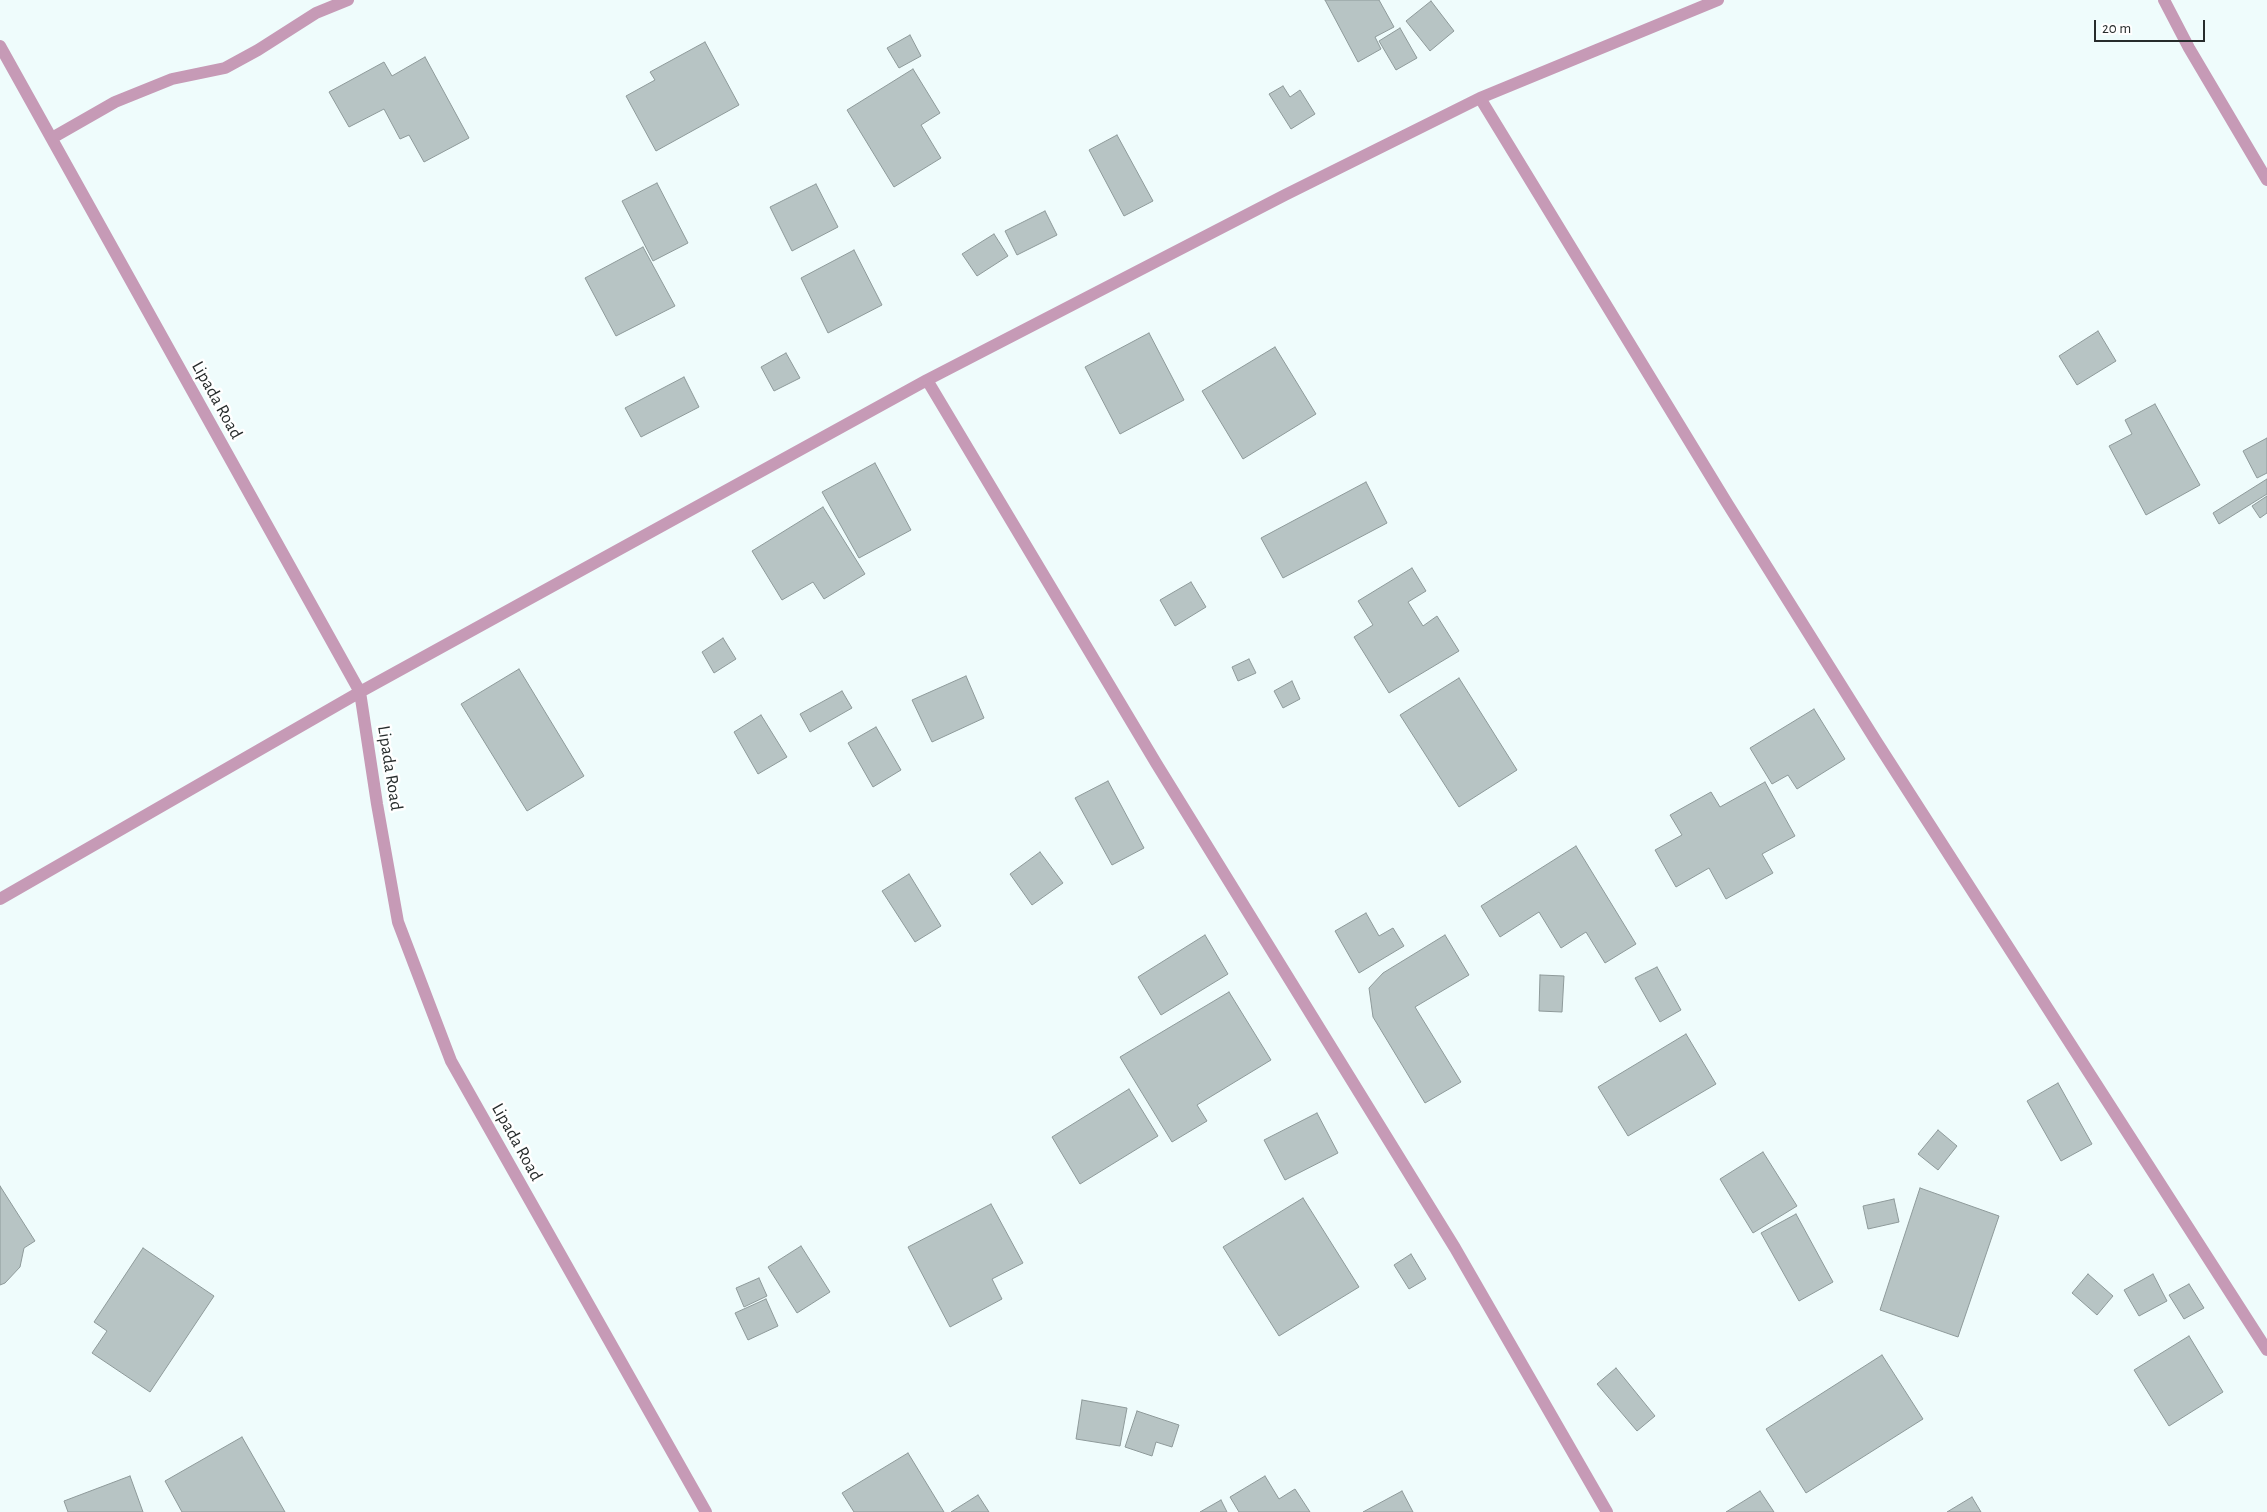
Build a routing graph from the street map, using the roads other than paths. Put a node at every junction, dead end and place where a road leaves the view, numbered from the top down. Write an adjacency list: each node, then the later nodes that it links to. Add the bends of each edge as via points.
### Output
1 (348, 0): 6 (street, via 316,13 224,68 172,78 115,102)
2 (1718, 0): 5 (street)
3 (2164, 0): 7 (street)
4 (0, 46): 6 (street, Lipada Road)
5 (1480, 98): 8 (street); 11 (street, via 1727,503)
6 (52, 138): 9 (street, Lipada Road)
7 (2267, 180)
8 (927, 380): 9 (street); 13 (street, via 1156,763 1455,1248)
9 (360, 692): 10 (street); 12 (street, Lipada Road, via 398,922 451,1061)
10 (0, 899)
11 (2267, 1350)
12 (706, 1512)
13 (1607, 1512)

